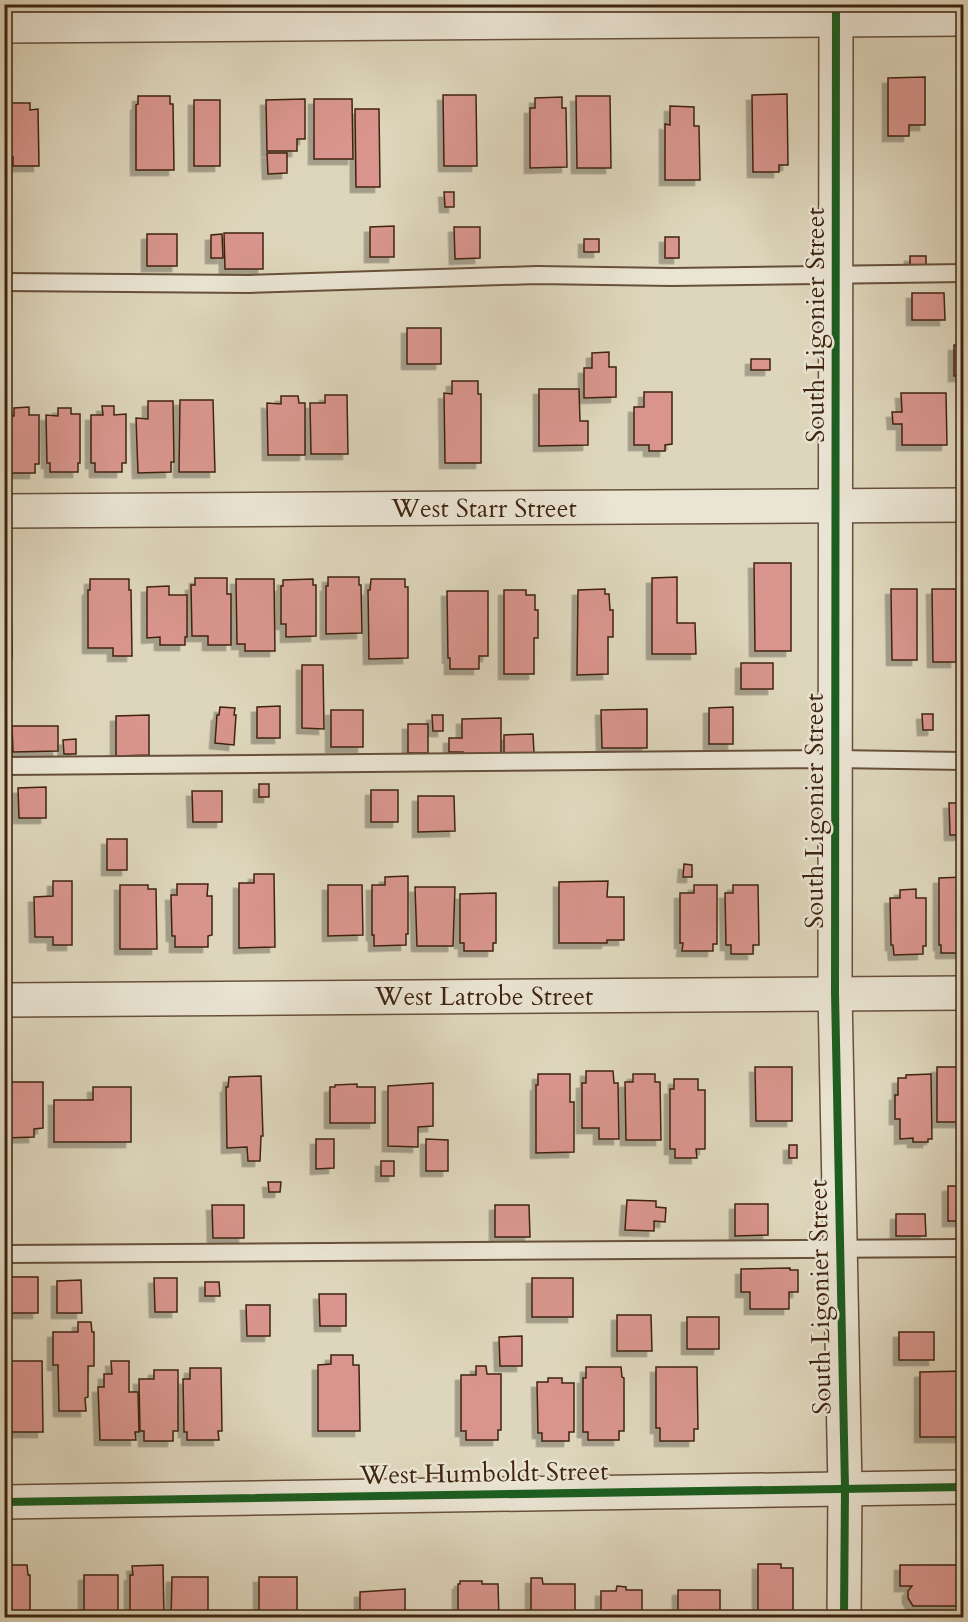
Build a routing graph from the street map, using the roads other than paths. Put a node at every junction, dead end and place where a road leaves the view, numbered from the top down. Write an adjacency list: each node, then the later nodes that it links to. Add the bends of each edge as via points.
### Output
1 (837, 12): 2 (street); 3 (street); 5 (street, South Ligonier Street)
2 (963, 19)
3 (4, 26)
4 (963, 273): 5 (lane)
5 (836, 276): 6 (lane, via 537,275 249,284); 8 (street, South Ligonier Street)
6 (4, 282)
7 (963, 505): 8 (street, West Starr Street)
8 (836, 506): 9 (street, West Starr Street); 10 (street, South Ligonier Street)
9 (4, 511)
10 (836, 759): 11 (lane); 12 (lane); 13 (street, South Ligonier Street)
11 (963, 761)
12 (4, 766)
13 (836, 993): 14 (street, West Latrobe Street); 15 (street, West Latrobe Street); 17 (street, South Ligonier Street)
14 (963, 993)
15 (4, 1000)
16 (963, 1248): 17 (lane)
17 (840, 1249): 18 (lane); 20 (street, South Ligonier Street)
18 (4, 1254)
19 (963, 1487): 20 (street, West Humboldt Street)
20 (845, 1488): 21 (street, West Humboldt Street); 22 (street, South Ligonier Street)
21 (4, 1502)
22 (844, 1617)

